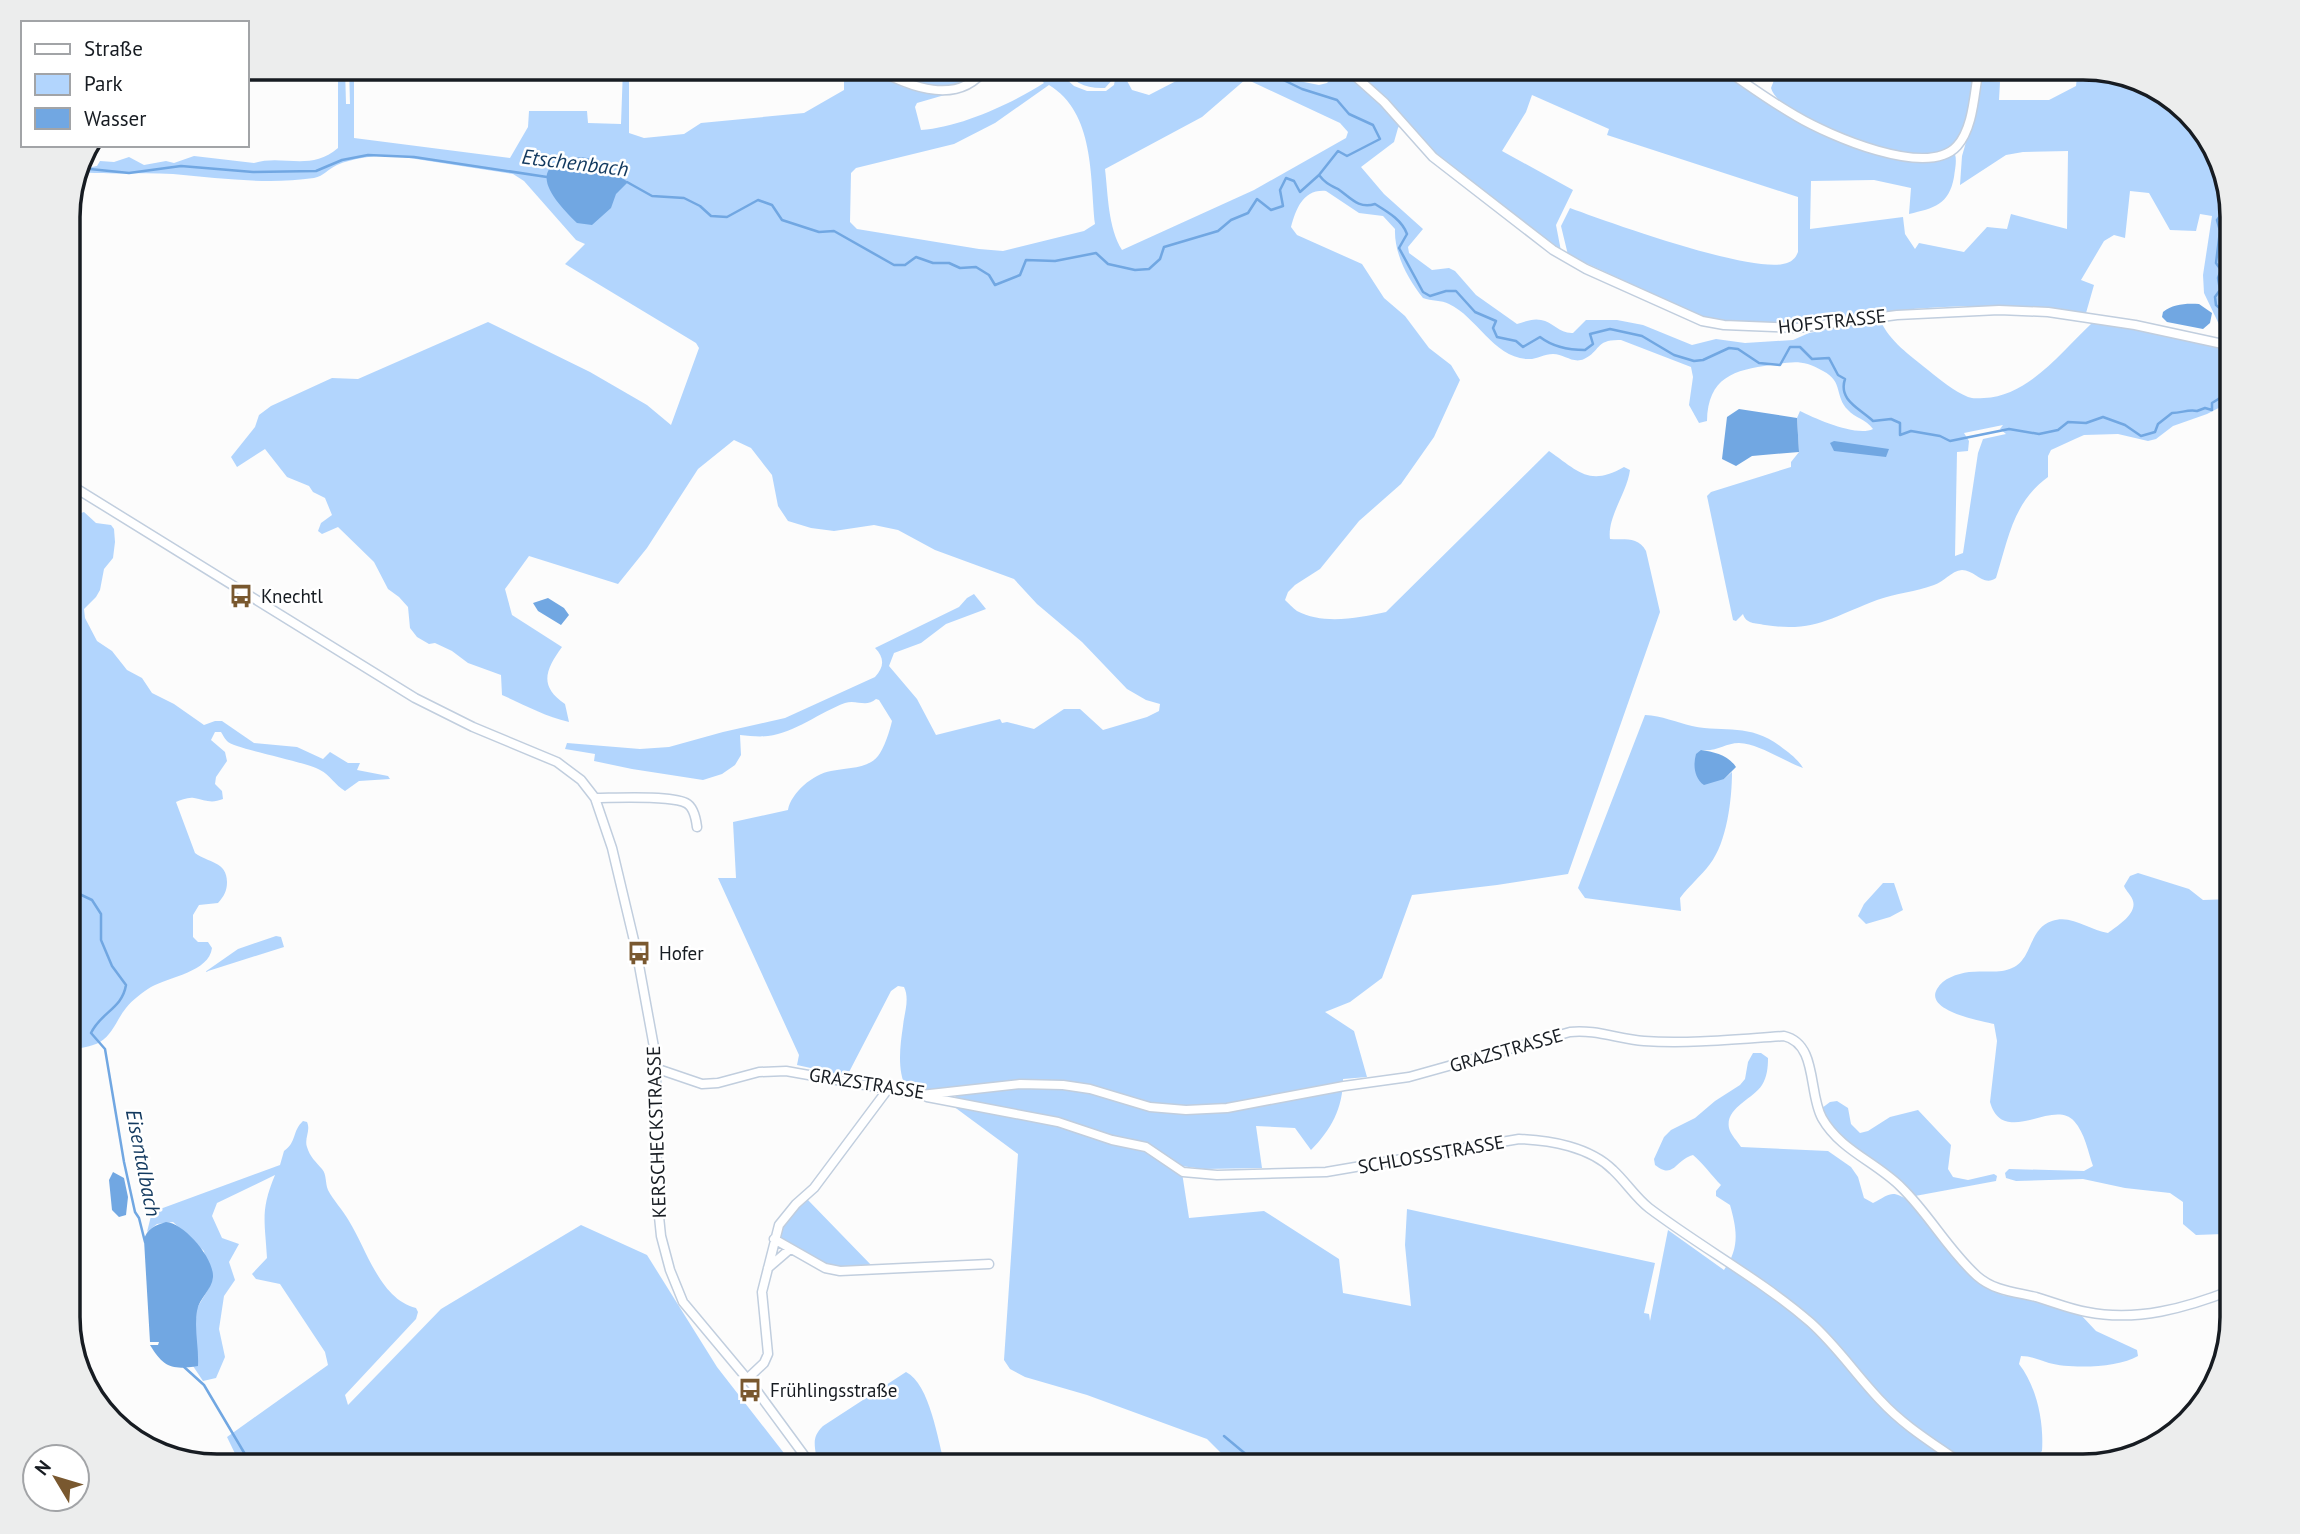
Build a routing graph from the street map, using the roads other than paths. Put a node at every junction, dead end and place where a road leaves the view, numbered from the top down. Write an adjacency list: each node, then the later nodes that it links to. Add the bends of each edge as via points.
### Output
1 (1360, 80): 6 (street, HOFSTRASSE, via 1439,162 1553,250 1702,321 1798,328 1897,315 2048,312)
2 (1741, 80): 3 (street, via 1818,128 1915,159 1947,154 1960,143)
3 (1977, 80)
4 (898, 81): 5 (street, via 937,91)
5 (972, 81)
6 (2220, 344)
7 (81, 491): 8 (street, KERSCHECKSTRASSE, via 415,698 565,767)
8 (595, 798): 9 (street, via 686,803); 10 (street, KERSCHECKSTRASSE, via 636,949)
9 (698, 827)
10 (657, 1069): 11 (street, GRAZSTRASSE, via 702,1084 786,1071); 18 (street, KERSCHECKSTRASSE, via 657,1197 670,1270 683,1302)
11 (888, 1089): 12 (street, GRAZSTRASSE); 13 (street, via 814,1188 783,1218)
12 (921, 1095): 17 (street, GRAZSTRASSE, via 1035,1083 1090,1089 1150,1107 1227,1108 1392,1081 1570,1032 1660,1042 1784,1036 1798,1042 1805,1052 1818,1110 1834,1134 1901,1186 1969,1268 1990,1285 2087,1312 2118,1315 2183,1308); 20 (street, SCHLOSSSTRASSE, via 1058,1122 1146,1147 1183,1171 1217,1175 1326,1172 1519,1139 1578,1150 1607,1165 1650,1208 1798,1312 1836,1347 1891,1411)
13 (774, 1239): 14 (street); 16 (street)
14 (790, 1249): 15 (street, via 840,1272); 16 (street)
15 (989, 1264)
16 (768, 1268): 18 (street, via 762,1297 768,1354)
17 (2220, 1294)
18 (747, 1379): 19 (street, KERSCHECKSTRASSE)
19 (802, 1453)
20 (1946, 1453)

